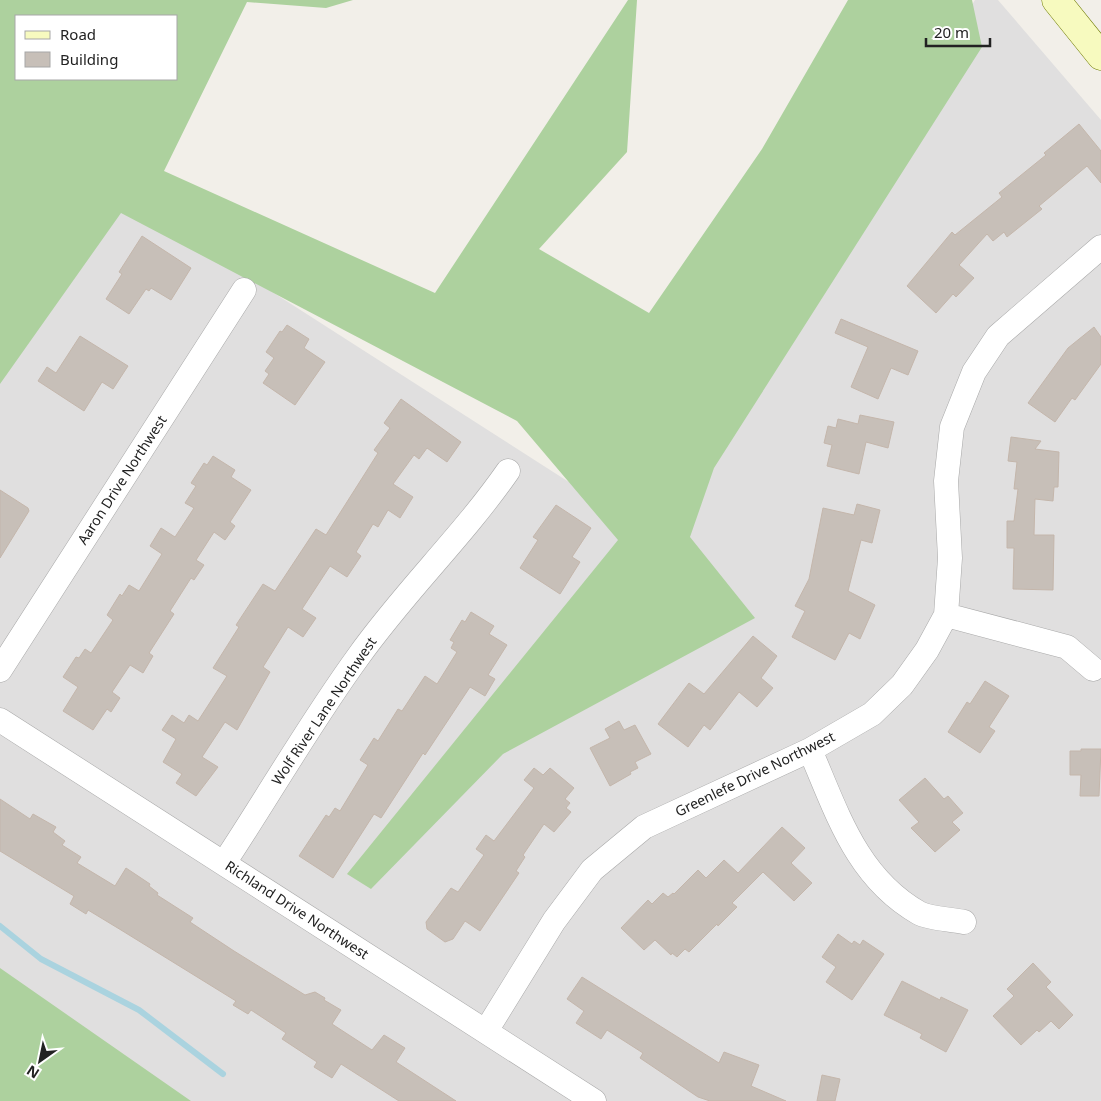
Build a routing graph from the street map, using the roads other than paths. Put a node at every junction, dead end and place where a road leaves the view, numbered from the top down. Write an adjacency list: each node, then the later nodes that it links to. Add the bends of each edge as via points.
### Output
1 (1056, 0): 2 (street)
2 (1101, 56)
3 (1101, 247): 6 (street, Greenlefe Drive Northwest, via 998,336 974,372 952,427 946,481 950,558)
4 (244, 290): 8 (street, Aaron Drive Northwest)
5 (508, 471): 11 (street, Wolf River Lane Northwest, via 481,510 358,656)
6 (946, 615): 7 (street, via 1067,647); 10 (street, Greenlefe Drive Northwest, via 927,650 902,685 872,714)
7 (1092, 669)
8 (0, 670)
9 (0, 720): 11 (street, Richland Drive Northwest)
10 (810, 750): 12 (street, via 861,861 884,887 920,914); 13 (street, Greenlefe Drive Northwest, via 644,827 592,870 554,921)
11 (224, 863): 13 (street, Richland Drive Northwest)
12 (964, 922)
13 (486, 1031): 14 (street, Richland Drive Northwest)
14 (594, 1101)

